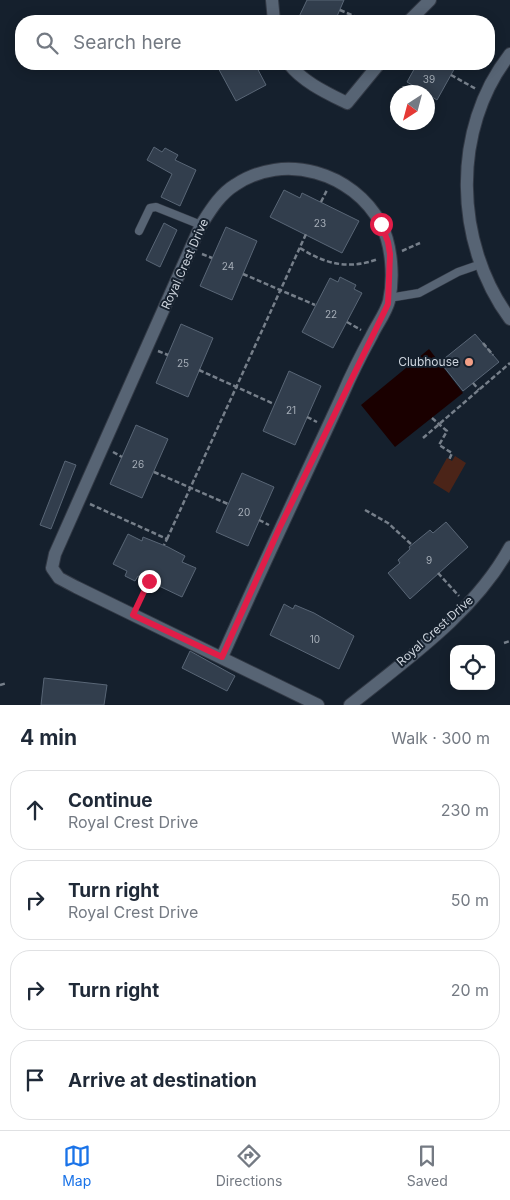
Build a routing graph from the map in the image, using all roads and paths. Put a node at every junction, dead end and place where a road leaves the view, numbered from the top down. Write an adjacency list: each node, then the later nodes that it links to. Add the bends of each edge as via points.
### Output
1 (272, 0): 4 (street)
2 (430, 0): 6 (street)
3 (340, 10): 5 (path)
4 (273, 15)
5 (350, 15)
6 (415, 15)
7 (510, 54): 11 (street)
8 (294, 70): 9 (street, via 318,88 347,103)
9 (374, 70)
10 (451, 75): 11 (path)
11 (486, 94): 18 (street, via 471,136 466,179 471,223)
12 (201, 225): 13 (lane, via 156,207 150,208); 17 (street, Royal Crest Drive, via 234,185 259,173 294,168 332,177 353,191 381,224); 40 (street, Royal Crest Drive)
13 (140, 230)
14 (306, 234): 16 (path)
15 (420, 243): 17 (path)
16 (300, 248): 17 (path, via 327,263 347,266); 20 (path)
17 (390, 254): 21 (street, Royal Crest Drive)
18 (481, 264): 21 (lane, via 419,293); 23 (street, via 501,307)
19 (243, 274): 20 (path)
20 (280, 290): 22 (path); 31 (path)
21 (389, 298): 25 (street, Royal Crest Drive)
22 (315, 306)
23 (510, 318)
24 (347, 322): 25 (path)
25 (372, 335): 53 (street, Royal Crest Drive)
26 (483, 343): 27 (path, via 490,347)
27 (492, 355)
28 (510, 363): 32 (path)
29 (199, 370): 31 (path)
30 (473, 383): 32 (path)
31 (236, 387): 33 (path); 39 (path)
32 (479, 390): 35 (path)
33 (274, 404)
34 (432, 418): 35 (path)
35 (440, 424): 36 (path); 37 (path, via 447,431 439,445 452,453)
36 (424, 438)
37 (449, 460)
38 (154, 472): 39 (path)
39 (190, 487): 41 (path); 43 (path)
40 (80, 499): 43 (path); 50 (street, Royal Crest Drive, via 52,568 59,578)
41 (228, 504)
42 (365, 510): 45 (path, via 388,523)
43 (167, 539): 44 (path)
44 (164, 545)
45 (412, 545)
46 (510, 547): 49 (street, Royal Crest Drive, via 486,584)
47 (438, 573): 49 (path)
48 (149, 581): 50 (path)
49 (466, 605): 57 (street, Royal Crest Drive, via 433,637)
50 (133, 615): 53 (street, Royal Crest Drive)
51 (510, 641): 52 (path)
52 (504, 643)
53 (222, 657): 56 (street, Royal Crest Drive)
54 (7, 683): 55 (path)
55 (0, 685)
56 (318, 705)
57 (350, 705)

